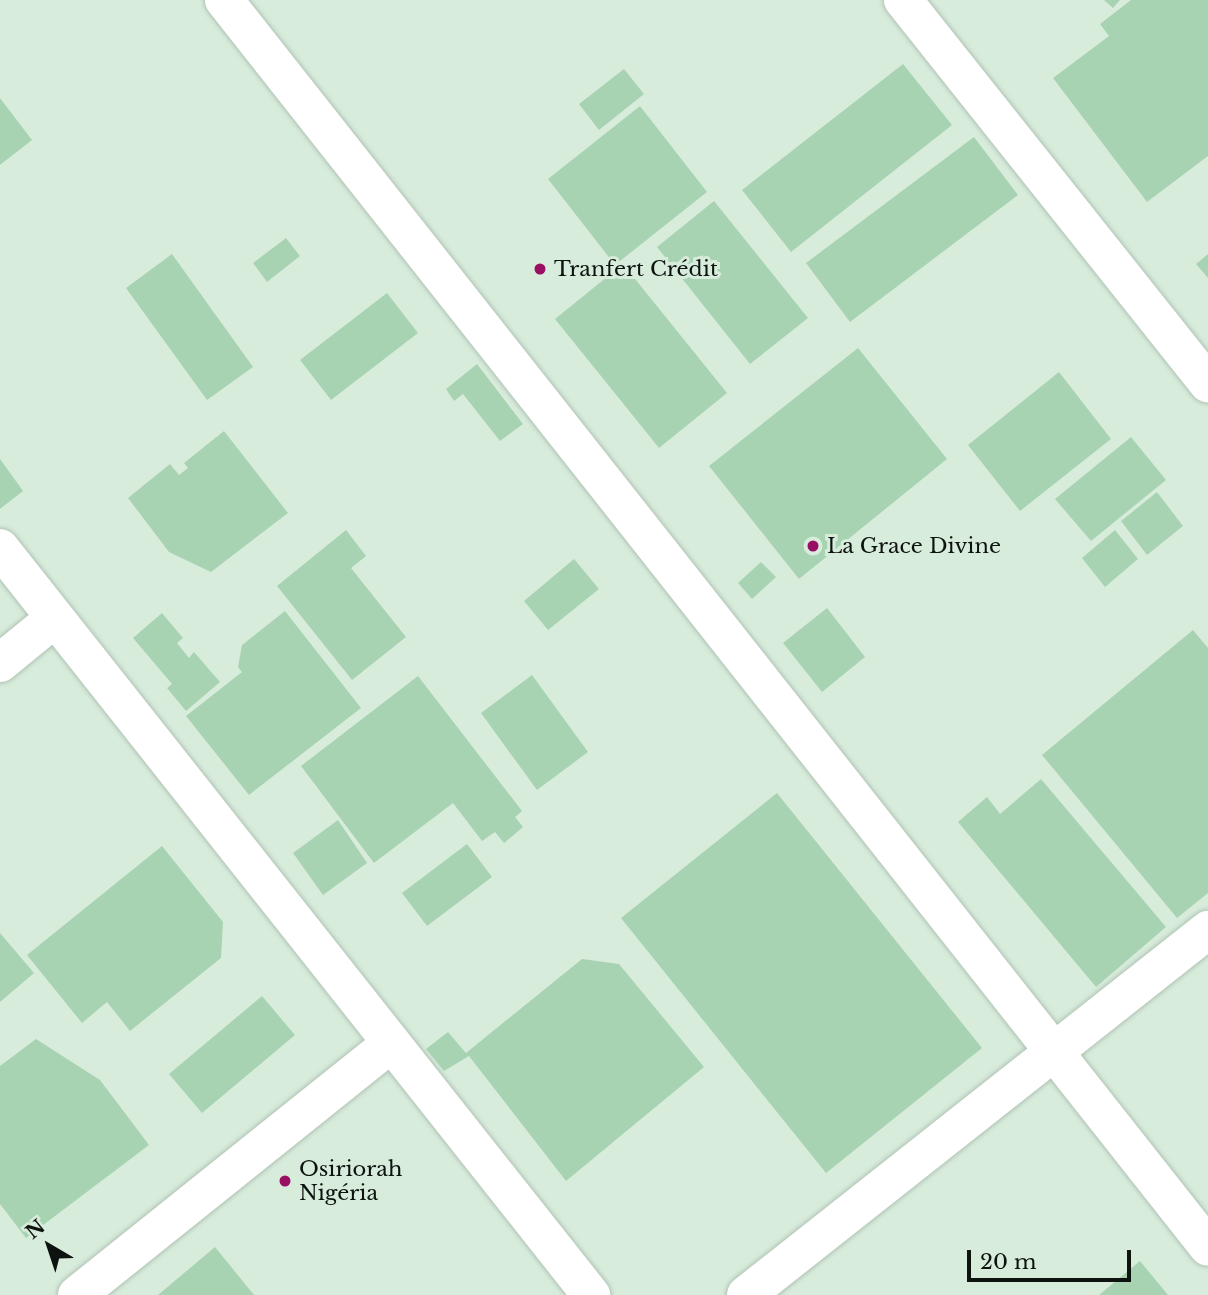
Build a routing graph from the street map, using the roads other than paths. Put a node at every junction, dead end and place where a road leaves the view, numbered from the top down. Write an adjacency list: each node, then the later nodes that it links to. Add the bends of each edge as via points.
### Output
1 (224, 0): 9 (street)
2 (903, 0): 3 (street)
3 (1208, 384)
4 (0, 548): 5 (street)
5 (55, 618): 6 (street); 8 (street)
6 (0, 663)
7 (1208, 930): 9 (street)
8 (391, 1043): 11 (street); 12 (street)
9 (1054, 1052): 10 (street); 13 (street)
10 (1208, 1247)
11 (77, 1295)
12 (590, 1295)
13 (746, 1295)

